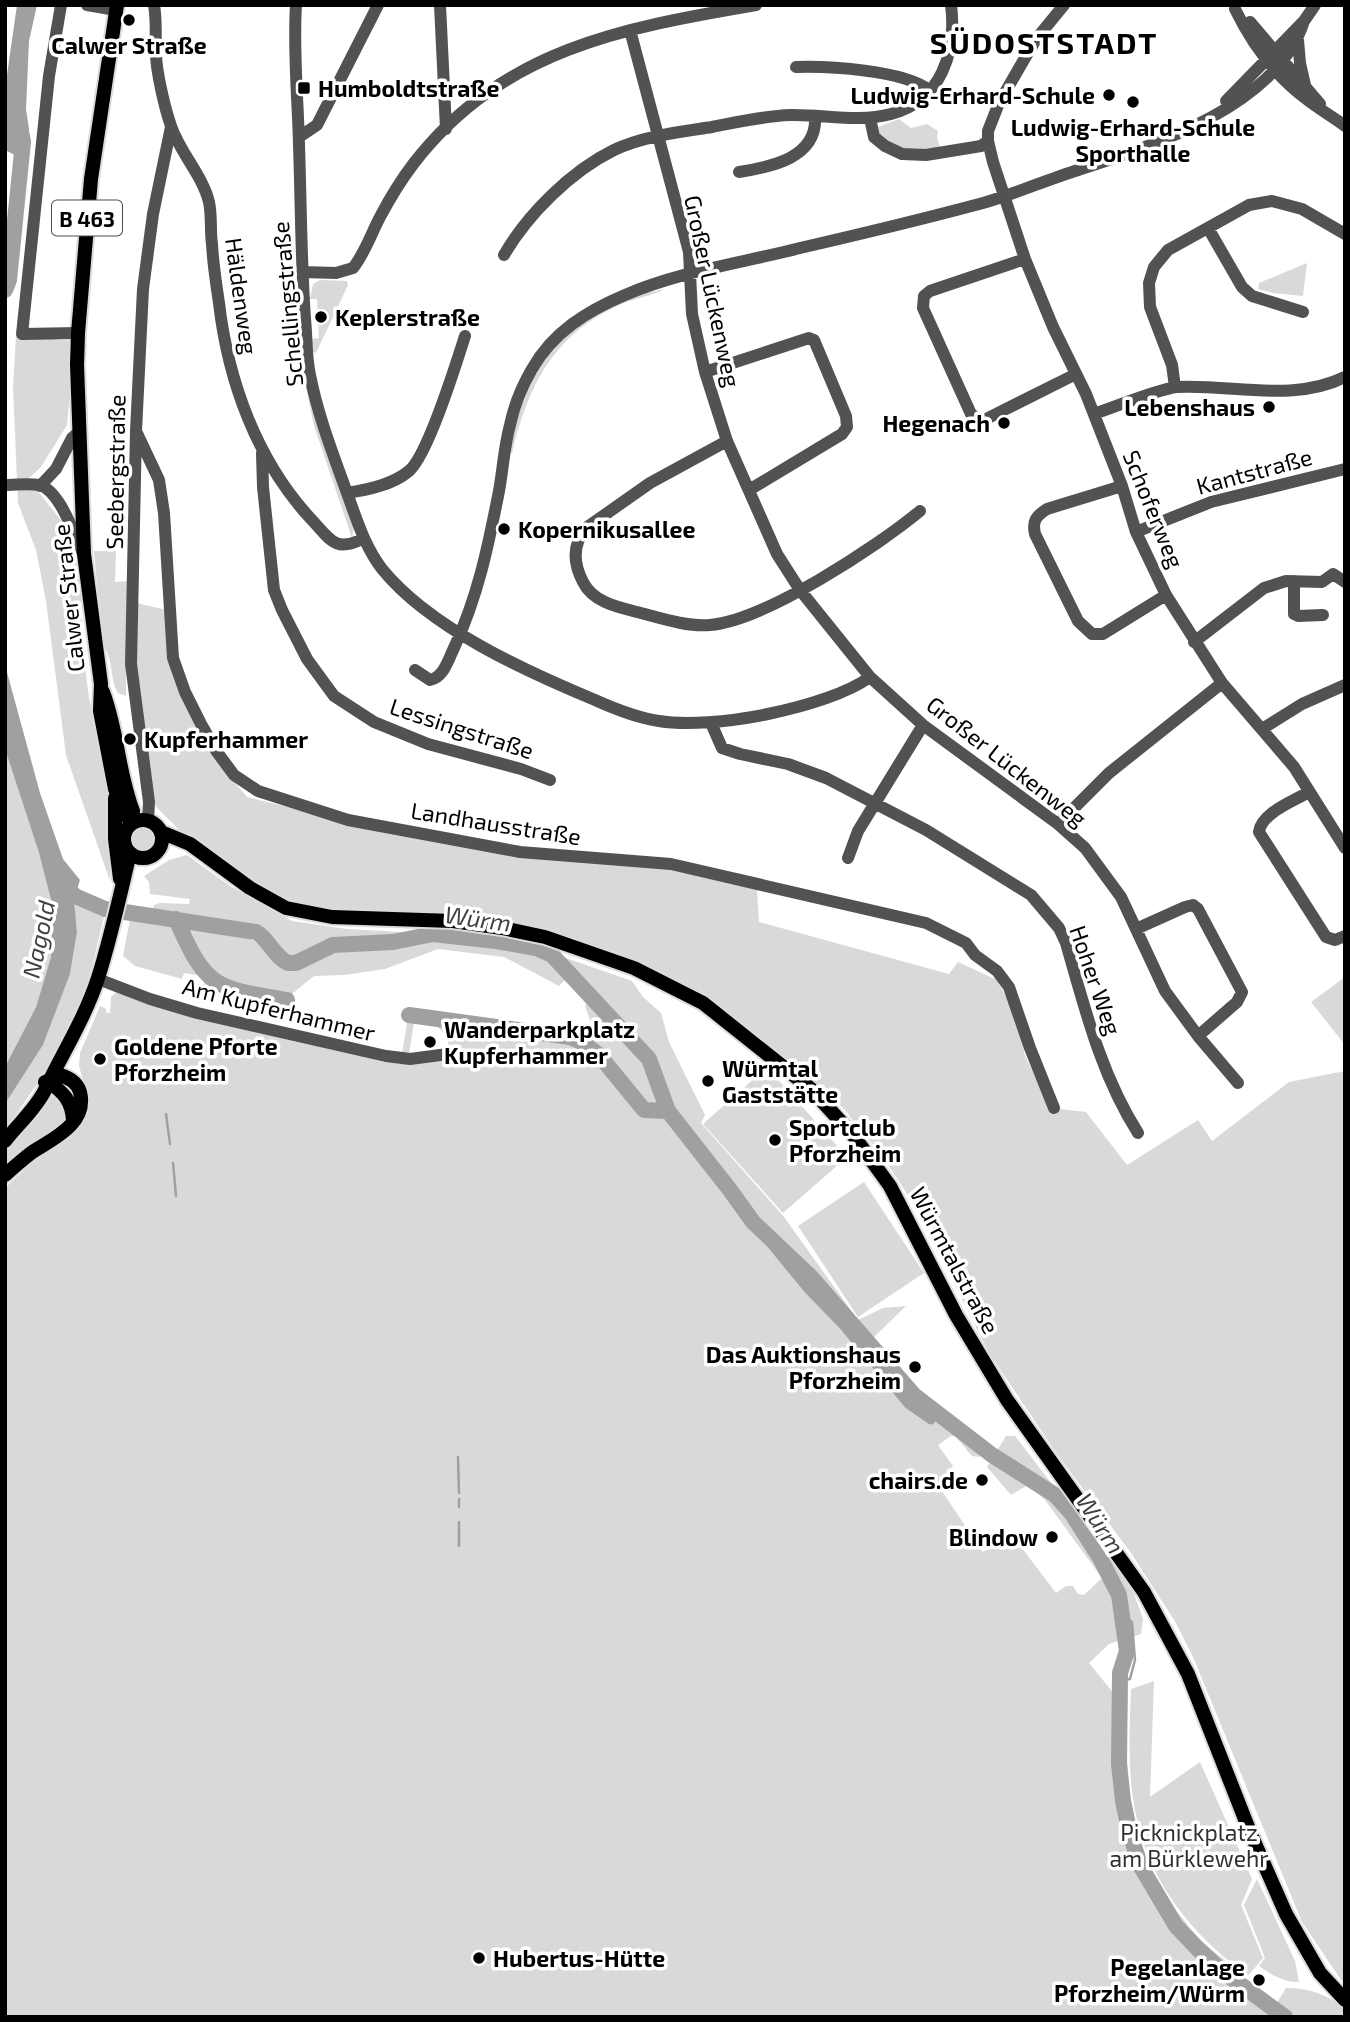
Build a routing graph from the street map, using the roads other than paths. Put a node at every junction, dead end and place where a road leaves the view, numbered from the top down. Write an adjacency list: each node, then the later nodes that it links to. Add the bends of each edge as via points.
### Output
1 (61, 5): 38 (street, via 49,76 22,334)
2 (86, 5): 12 (street)
3 (154, 5): 24 (street, Häldenweg, via 156,57)
4 (296, 5): 27 (street, Schellingstraße)
5 (378, 5): 27 (street, via 317,125)
6 (440, 5): 25 (street)
7 (756, 5): 14 (street)
8 (951, 5): 19 (street, via 954,27 949,59)
9 (1064, 5): 28 (street, via 1037,38 999,103)
10 (1315, 5): 13 (street)
11 (1233, 7): 16 (street, via 1244,27)
12 (117, 8): 38 (main road, Calwer Straße / B 463, via 91,179)
13 (1304, 21): 15 (street); 16 (street)
14 (630, 30): 25 (street, via 575,46 514,75 484,94); 26 (street, Großer Lückenweg)
15 (1298, 40): 16 (street); 18 (street)
16 (1275, 60): 18 (street); 20 (street, via 1307,100); 30 (street, via 1212,117 1167,139)
17 (796, 67): 19 (street, via 869,72)
18 (1305, 85): 20 (street)
19 (929, 90): 22 (street, via 912,105)
20 (1325, 111): 23 (street)
21 (815, 116): 22 (street); 26 (street, via 768,116); 29 (street, via 814,134 796,155 762,169)
22 (870, 118): 28 (street, via 874,137 902,154 926,155)
23 (1345, 126)
24 (171, 127): 45 (street, Seebergstraße, via 143,289); 48 (street, Häldenweg, via 208,200 219,307 232,370)
25 (446, 129): 35 (street, via 414,163 353,268 336,273)
26 (659, 136): 33 (street, via 615,149 568,181 525,223); 36 (street, Großer Lückenweg, via 689,252)
27 (299, 137): 35 (street, Schellingstraße)
28 (988, 141): 30 (street, Schoferweg)
29 (739, 172)
30 (1004, 195): 34 (street, Schoferweg); 36 (street)
31 (1208, 228): 32 (street, via 1249,205 1272,201 1302,209); 37 (street, via 1242,287 1252,296); 43 (street, via 1168,250 1154,267 1149,283 1150,307 1172,365)
32 (1345, 234)
33 (504, 255)
34 (1025, 259): 41 (street, Schoferweg); 41 (street, via 930,291 924,296 923,308 971,414 978,419)
35 (302, 272): 54 (street, Schellingstraße, via 309,373)
36 (690, 273): 40 (street, Großer Lückenweg, via 692,314); 64 (street, via 629,293 588,313 562,331 532,369 509,427 478,588)
37 (1303, 312)
38 (78, 333): 46 (main road, Calwer Straße / B 463)
39 (465, 336): 54 (street, via 442,404 409,471 372,489)
40 (705, 372): 47 (street, Großer Lückenweg); 53 (street, via 809,338 820,351 846,416 842,434)
41 (1076, 374): 44 (street, Schoferweg)
42 (1345, 377): 43 (street, via 1289,391)
43 (1175, 387): 44 (street)
44 (1094, 414): 52 (street, Schoferweg)
45 (136, 431): 78 (street, Seebergstraße, via 131,664 147,790); 94 (street, Landhausstraße, via 159,480 173,658 201,724 234,775 258,791 348,820 520,852 671,864 926,923 966,943 1009,987)
46 (79, 432): 51 (street, via 56,469); 58 (main road, Calwer Straße / B 463)
47 (727, 441): 53 (street, Großer Lückenweg); 61 (street, via 650,483 586,528 575,546 582,581 589,592 621,608 709,625 742,618)
48 (262, 453): 57 (street, Häldenweg, via 304,512 340,546); 74 (street, Lessingstraße, via 274,590 307,659 334,696 374,722 428,744)
49 (1345, 469): 56 (street, Kantstraße, via 1211,502)
50 (5, 485): 51 (street)
51 (35, 485): 58 (street, via 57,500)
52 (1122, 486): 56 (street, Schoferweg); 62 (street, via 1047,509 1037,515 1035,534 1078,621 1092,634 1103,634)
53 (749, 490): 61 (street, Großer Lückenweg, via 777,554)
54 (347, 493): 57 (street, Schellingstraße)
55 (920, 511): 61 (street)
56 (1136, 532): 62 (street, Schoferweg)
57 (362, 539): 64 (street, Schellingstraße, via 407,596)
58 (83, 554): 69 (main road, Calwer Straße / B 463)
59 (1294, 581): 60 (street, via 1322,582 1332,574); 63 (street, via 1294,614); 65 (street, via 1264,588)
60 (1345, 582)
61 (800, 590): 67 (street, Großer Lückenweg)
62 (1166, 595): 65 (street, Schoferweg)
63 (1322, 615)
64 (461, 633): 66 (street, via 441,674 430,680); 71 (street, Schellingstraße, via 534,675 608,706 657,721)
65 (1194, 642): 68 (street, Schoferweg)
66 (415, 670)
67 (870, 677): 71 (street, Schellingstraße, via 778,712); 72 (street, Großer Lückenweg)
68 (1222, 683): 73 (street, Schoferweg); 79 (street, via 1109,774)
69 (100, 684): 75 (main road, Calwer Straße / B 463, via 100,711); 78 (main road, Calwer Straße / B 463, via 110,709 126,791)
70 (1345, 685): 73 (street)
71 (711, 723): 77 (street, Hoher Weg, via 722,748 788,764)
72 (923, 724): 77 (street); 79 (street, Großer Lückenweg)
73 (1262, 729): 76 (street, Schoferweg)
74 (550, 780)
75 (115, 789): 78 (main road, Calwer Straße); 84 (main road, B 463)
76 (1309, 792): 81 (street, Schoferweg); 86 (street, via 1266,818 1259,824 1259,832 1326,937)
77 (875, 804): 83 (street); 96 (street, Hoher Weg, via 1031,895 1059,928 1094,1042 1120,1105)
78 (139, 822): 80 (main road, via 156,825); 82 (main road, via 124,835)
79 (1058, 824): 85 (street, Großer Lückenweg, via 1105,873)
80 (161, 840): 82 (main road, via 152,856); 99 (main road, Würmtalstraße, via 208,859 286,908 332,917 453,921 502,928 545,937 634,968 703,1003 811,1089 853,1135 890,1186 956,1315 1007,1400 1144,1592 1188,1674 1281,1904 1320,1973)
81 (1345, 848)
82 (135, 855): 84 (main road)
83 (848, 858)
84 (121, 890): 87 (main road, B 463)
85 (1136, 929): 88 (street, Großer Lückenweg, via 1165,991); 88 (street, via 1189,906 1198,909 1242,992 1237,1002)
86 (1345, 936)
87 (98, 979): 89 (main road, B 463); 90 (street, Am Kupferhammer, via 197,1013 386,1056 410,1059)
88 (1198, 1036): 92 (street, Großer Lückenweg)
89 (69, 1045): 91 (main road, B 463); 93 (main road)
90 (455, 1053)
91 (48, 1081): 93 (main road, via 60,1075); 95 (main road, via 69,1099); 97 (main road, B 463, via 28,1116)
92 (1238, 1083)
93 (76, 1084): 95 (main road, via 81,1105)
94 (1054, 1108)
95 (74, 1122): 98 (main road)
96 (1138, 1133)
97 (10, 1135)
98 (5, 1175)
99 (1345, 2000)

